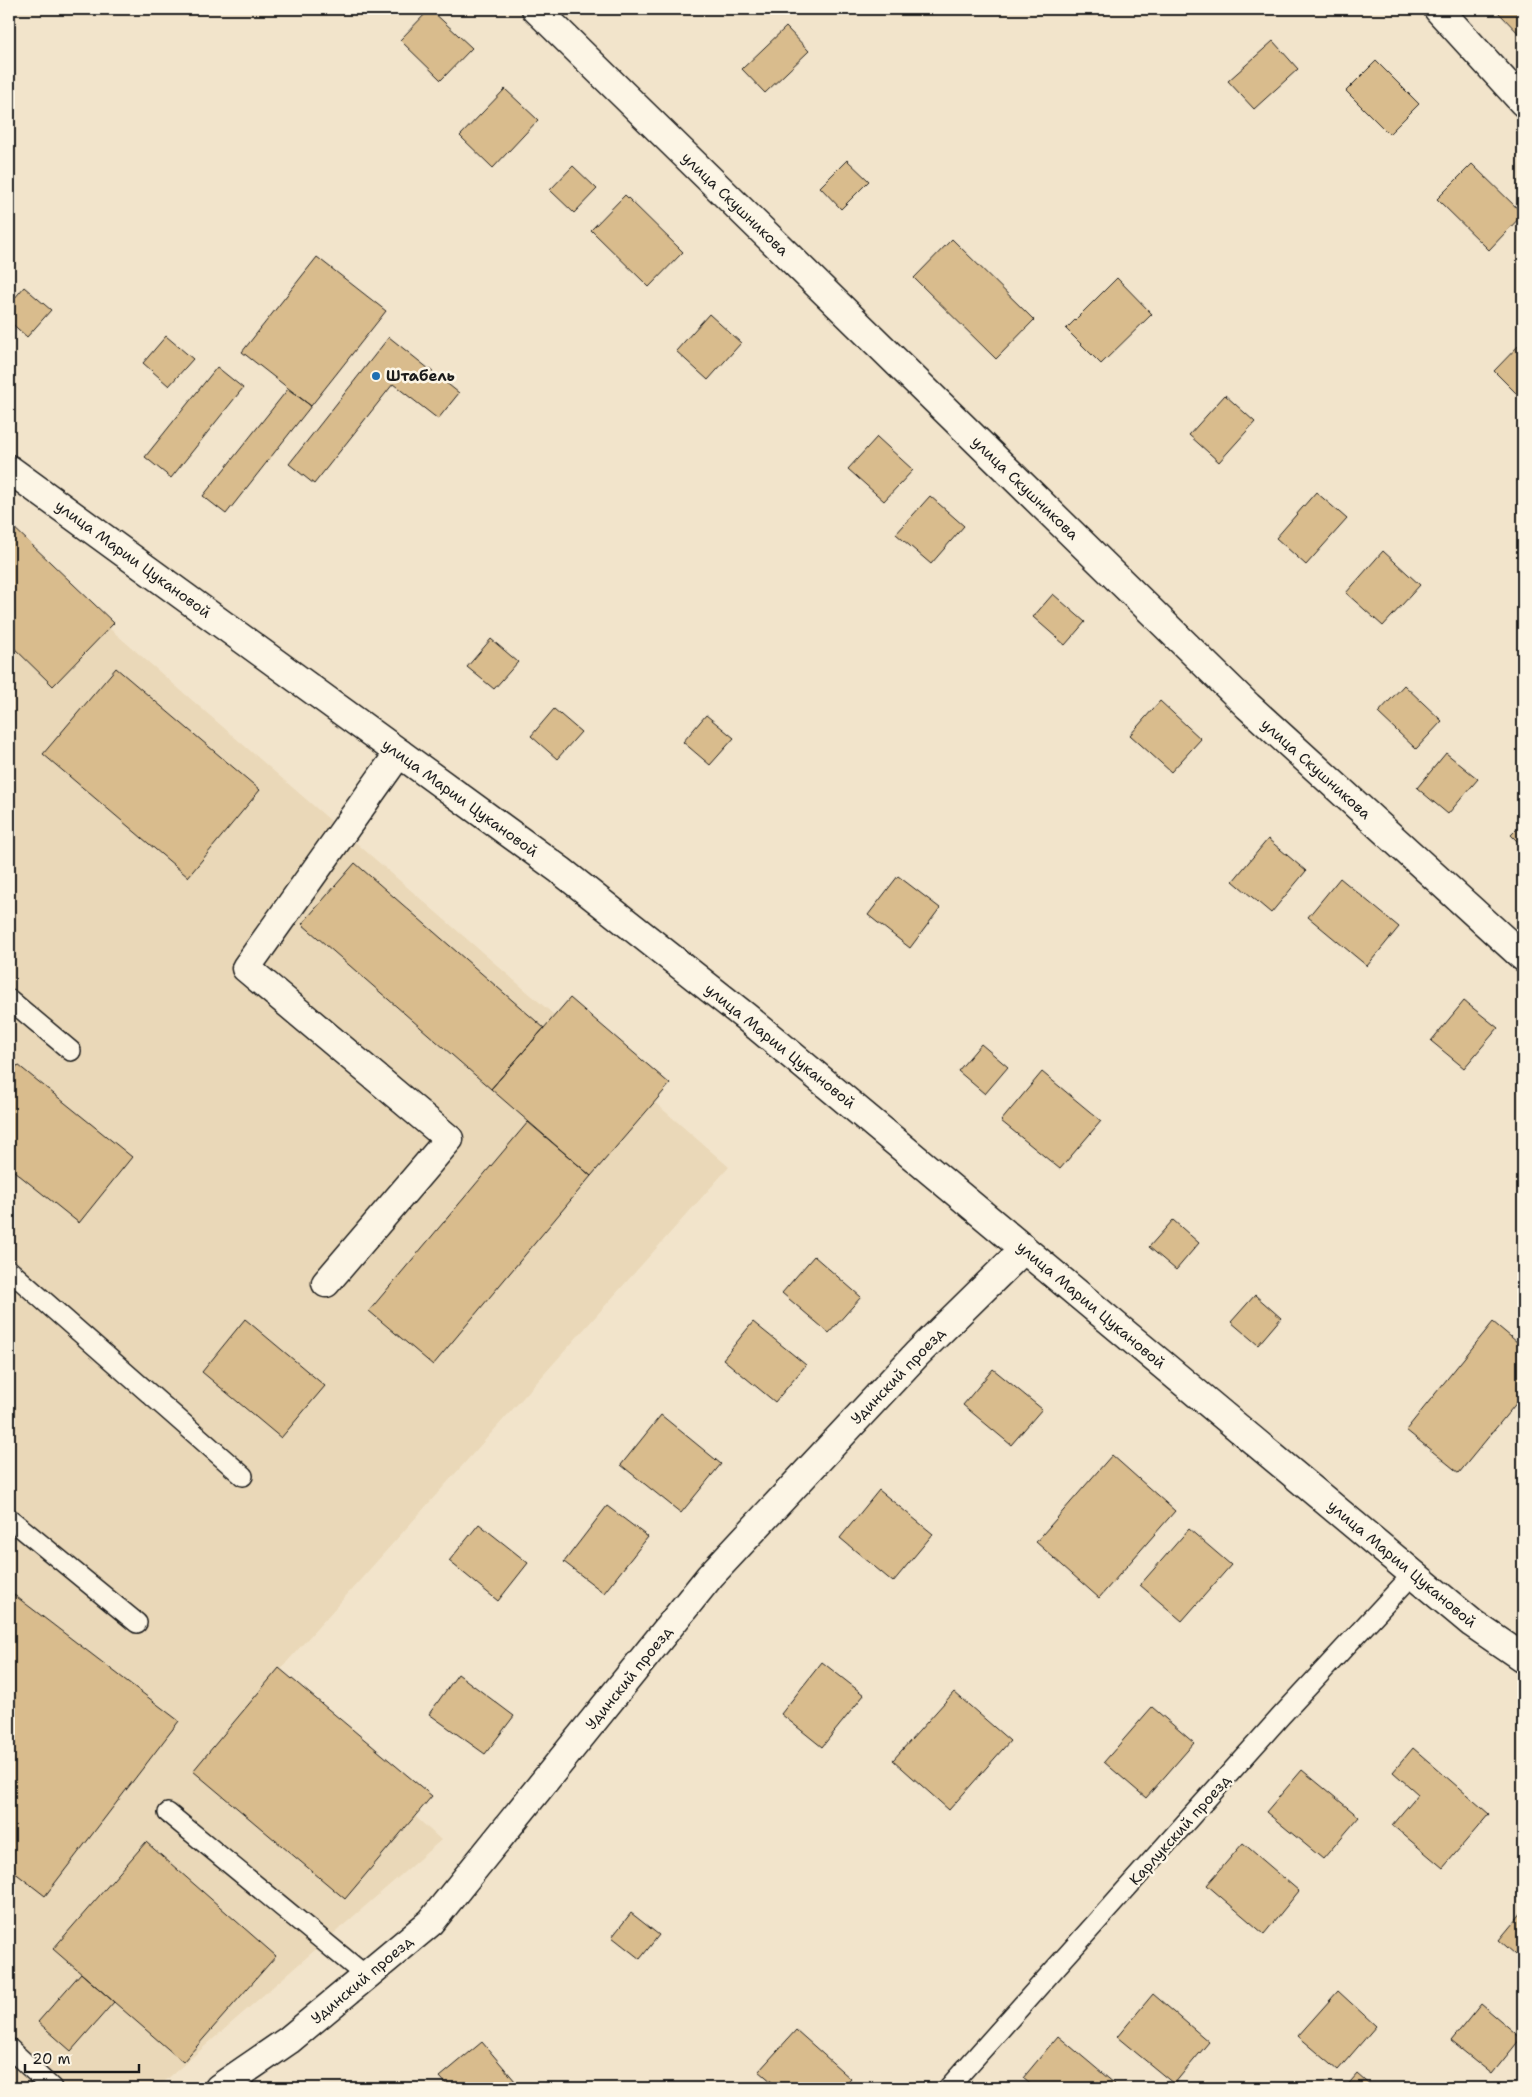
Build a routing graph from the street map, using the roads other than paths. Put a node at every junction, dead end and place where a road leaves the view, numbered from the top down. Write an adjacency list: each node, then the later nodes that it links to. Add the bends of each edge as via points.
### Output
1 (536, 9): 6 (street, улица Скушникова, via 1248,706)
2 (1438, 9): 3 (street)
3 (1523, 102)
4 (9, 470): 5 (street, улица Марии Цукановой)
5 (399, 753): 9 (street, улица Марии Цукановой, via 560,870 746,1018); 11 (street, via 246,968 449,1139)
6 (1523, 957)
7 (9, 999): 8 (lane)
8 (72, 1051)
9 (1024, 1249): 14 (street, улица Марии Цукановой); 18 (street, Удинский проезд, via 916,1354 710,1576 432,1922)
10 (9, 1270): 12 (lane)
11 (326, 1283)
12 (243, 1476)
13 (9, 1518): 15 (lane)
14 (1413, 1574): 16 (street, улица Марии Цукановой, via 1472,1624); 22 (lane, Карлукский проезд, via 1281,1716)
15 (137, 1623)
16 (1523, 1658)
17 (168, 1813): 18 (lane)
18 (366, 1976): 21 (street, Удинский проезд, via 289,2040)
19 (9, 2048): 20 (lane)
20 (52, 2088)
21 (219, 2088)
22 (948, 2088)

